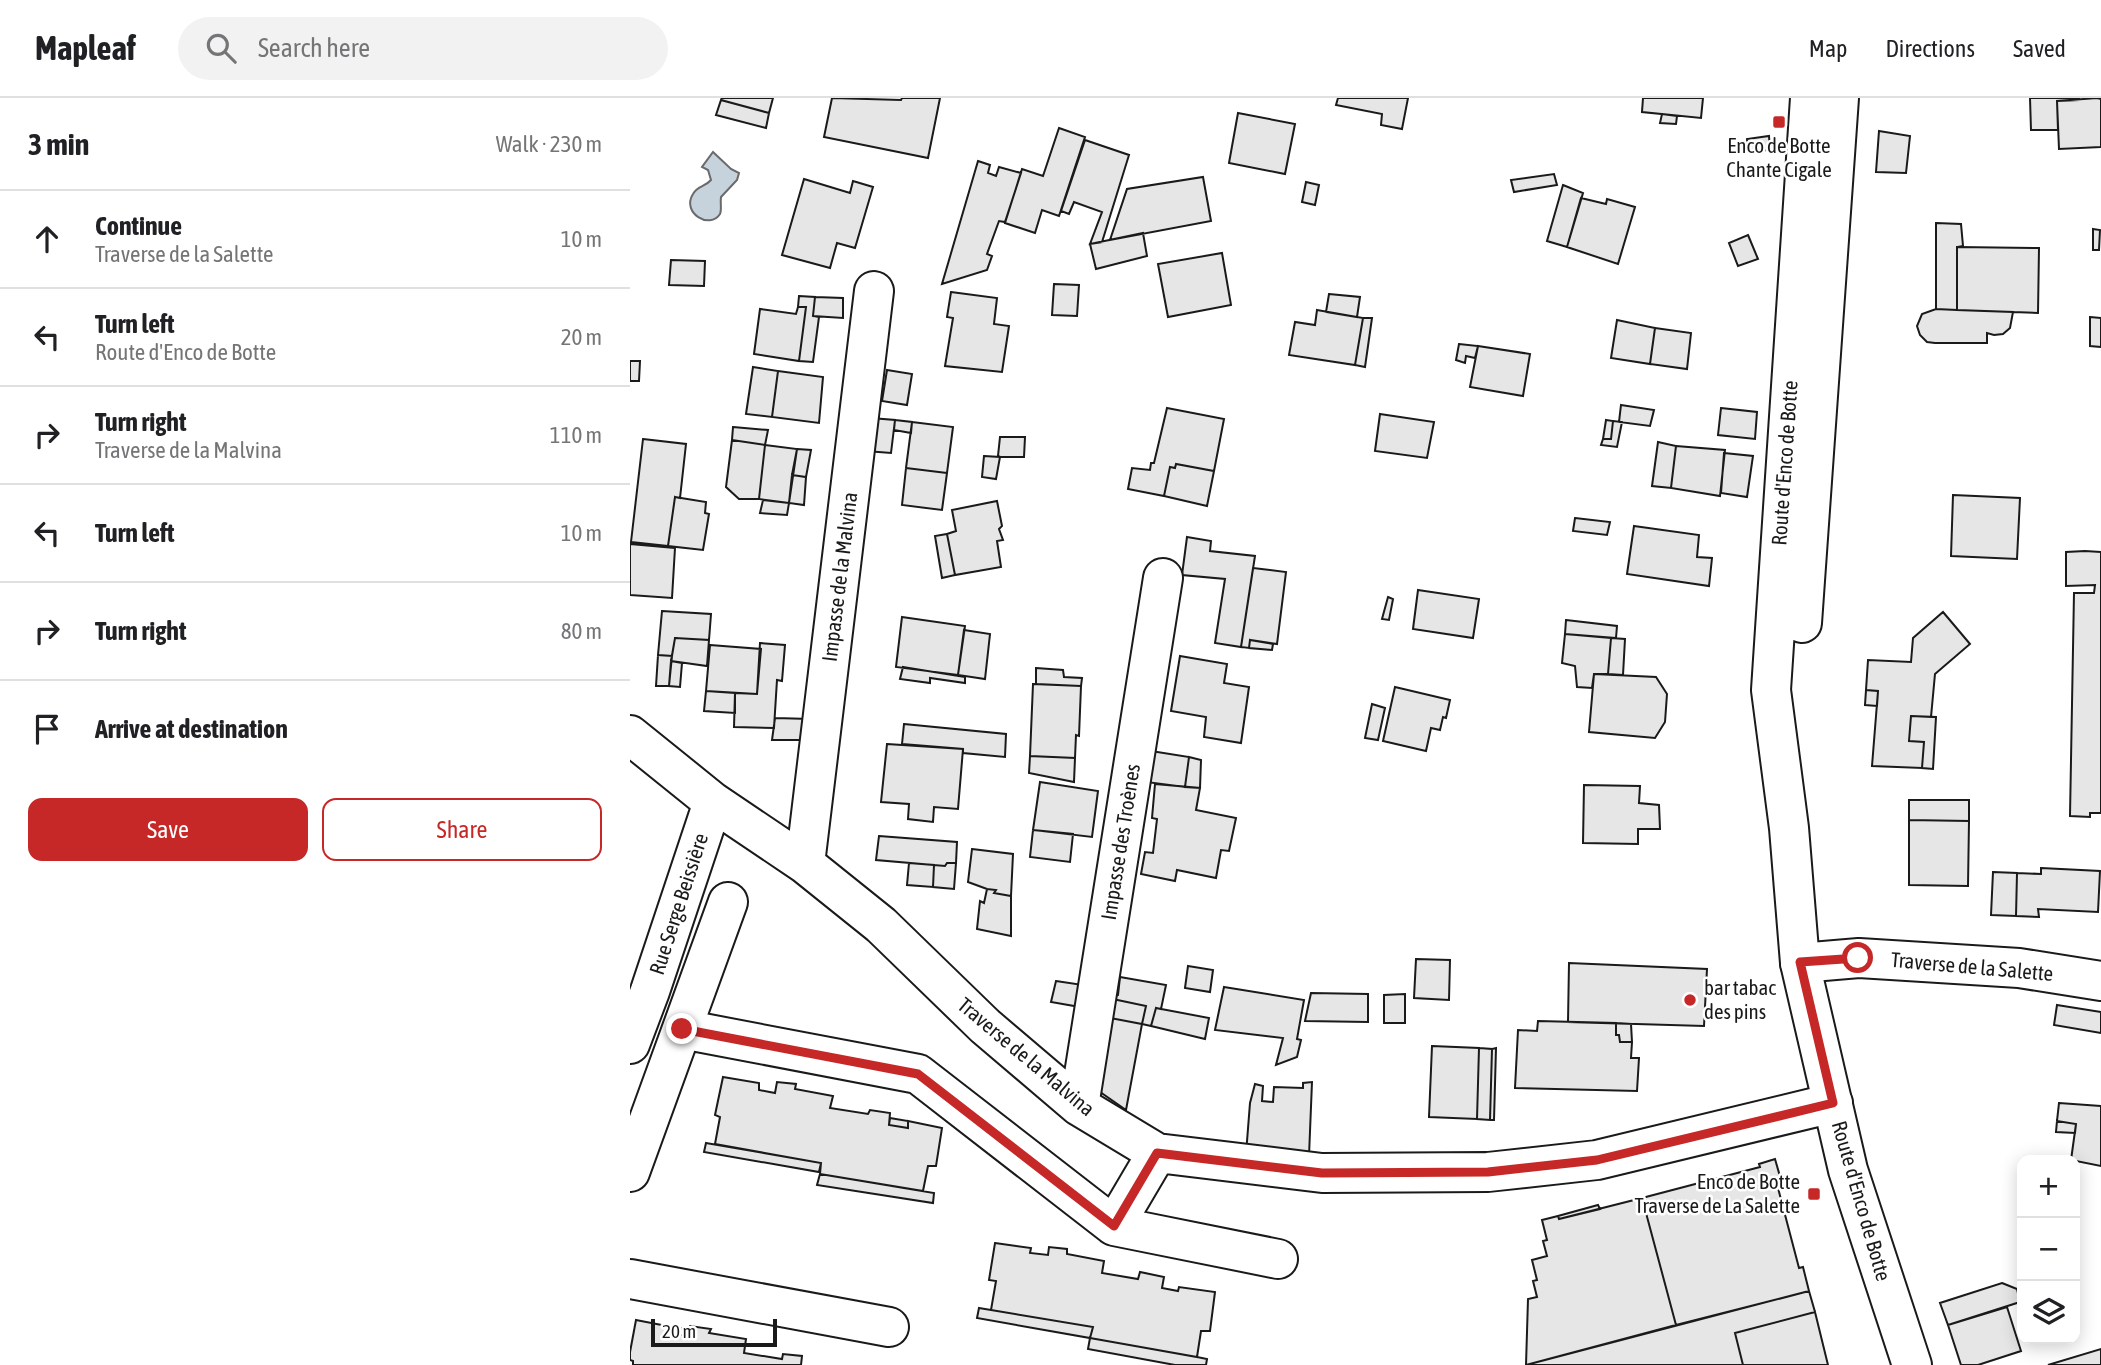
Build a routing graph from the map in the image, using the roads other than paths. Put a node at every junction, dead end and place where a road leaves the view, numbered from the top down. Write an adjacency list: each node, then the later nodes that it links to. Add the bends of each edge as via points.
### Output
1 (1810, 98): 7 (main road, Route d'Enco de Botte, via 1771,690)
2 (1839, 98): 7 (main road, Route d'Enco de Botte)
3 (874, 291): 8 (main road, Impasse de la Malvina)
4 (1163, 579): 15 (main road, Impasse des Troènes)
5 (630, 736): 6 (main road, Traverse de la Malvina)
6 (713, 802): 8 (main road, Traverse de la Malvina); 13 (main road, Rue Serge Beissière)
7 (1789, 828): 10 (main road, Route d'Enco de Botte)
8 (805, 863): 15 (main road, Traverse de la Malvina, via 881,925 985,1026)
9 (728, 902): 12 (main road)
10 (1800, 962): 11 (main road, Traverse de la Salette, via 1858,958 2019,968); 14 (main road, Route d'Enco de Botte)
11 (2101, 981)
12 (682, 1029): 17 (main road); 18 (main road, via 918,1074)
13 (630, 1044)
14 (1833, 1103): 16 (main road, Traverse de la Malvina, via 1597,1160 1488,1172 1322,1173); 22 (main road, Route d'Enco de Botte, via 1848,1170)
15 (1079, 1106): 16 (main road, Traverse de la Malvina)
16 (1157, 1153): 18 (main road)
17 (630, 1172)
18 (1114, 1226): 19 (main road)
19 (1278, 1259)
20 (630, 1279): 21 (main road)
21 (889, 1328)
22 (1912, 1365)

